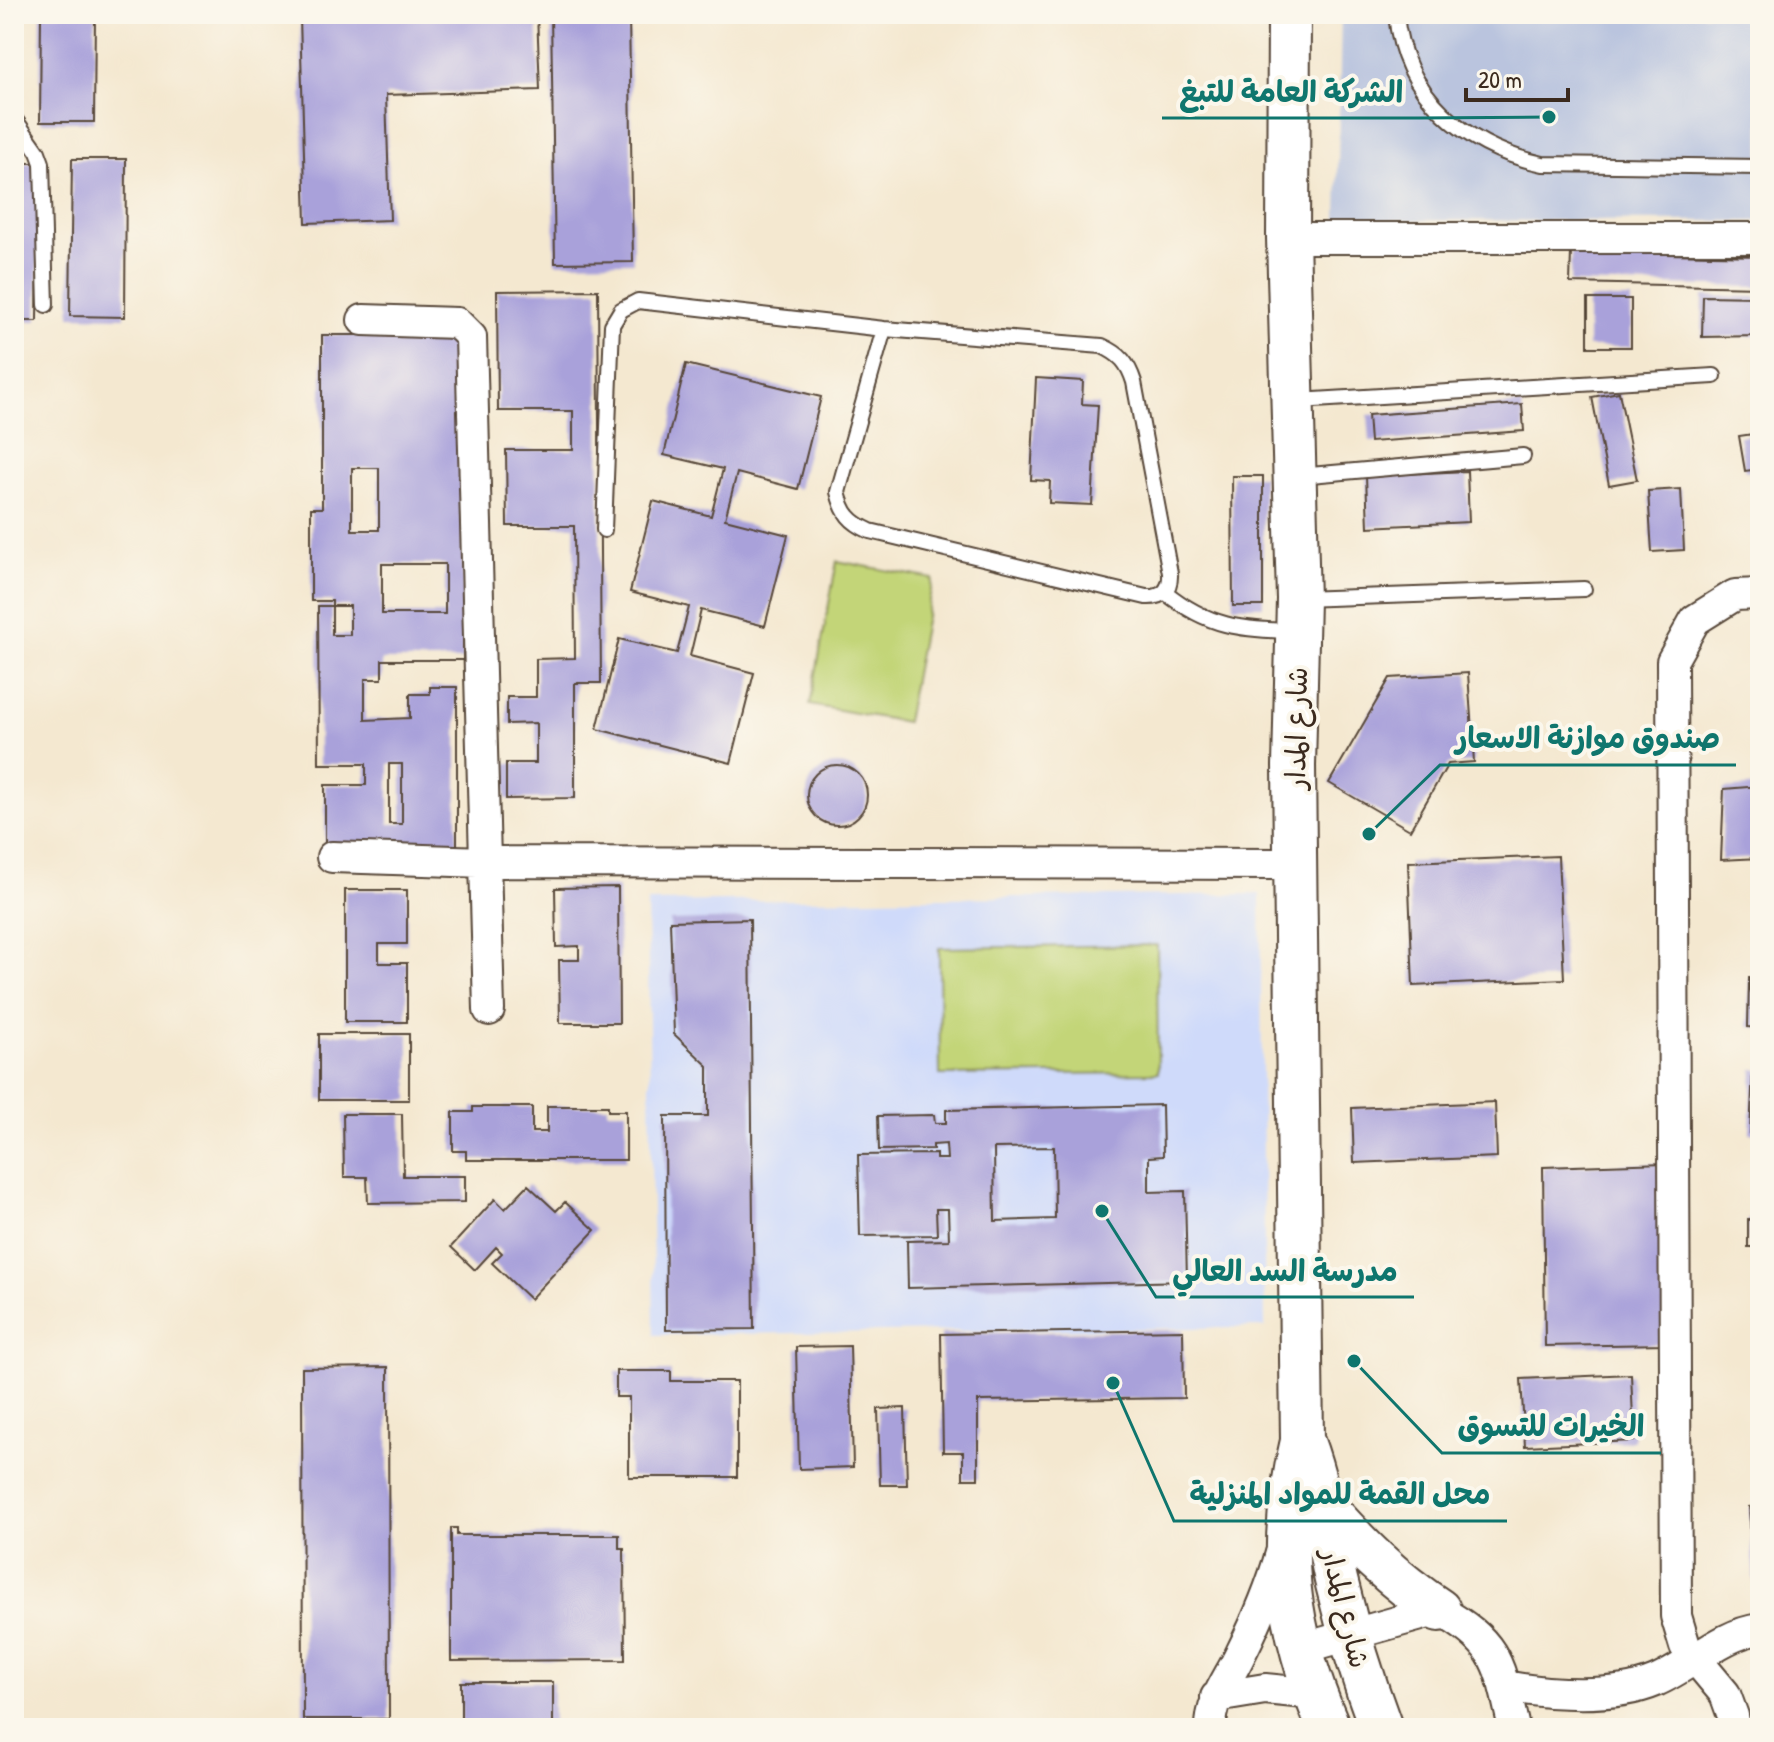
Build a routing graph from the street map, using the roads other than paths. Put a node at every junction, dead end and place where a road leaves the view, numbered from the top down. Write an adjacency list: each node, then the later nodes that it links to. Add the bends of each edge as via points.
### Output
1 (1289, 14): 5 (main road, شارع المدار)
2 (1396, 14): 4 (lane, via 1403,49 1428,97 1467,135 1491,148 1543,164)
3 (14, 118): 7 (lane, via 42,163)
4 (1760, 167)
5 (1288, 238): 6 (street); 11 (main road, شارع المدار)
6 (1760, 238)
7 (46, 305)
8 (363, 320): 20 (street, via 457,323 471,337)
9 (884, 329): 14 (lane, via 656,302 638,301 621,310 612,325); 16 (lane, via 1102,346 1118,353 1134,382 1170,573); 16 (lane, via 838,492 842,510 854,523 1146,597)
10 (1714, 376): 11 (lane)
11 (1293, 401): 13 (main road, شارع المدار)
12 (1523, 456): 13 (lane)
13 (1295, 477): 18 (main road, شارع المدار)
14 (604, 530)
15 (1584, 589): 18 (lane)
16 (1165, 592): 18 (lane, via 1183,607 1247,630)
17 (1760, 594): 30 (street, via 1735,595 1695,620 1672,661 1675,1600 1679,1631)
18 (1298, 615): 21 (main road, شارع المدار)
19 (332, 857): 20 (street)
20 (485, 862): 21 (street); 22 (street)
21 (1295, 864): 23 (main road, شارع المدار)
22 (489, 1010)
23 (1302, 1441): 24 (main road, شارع المدار); 25 (main road, شارع المدار)
24 (1321, 1503): 26 (main road, via 1370,1557); 28 (main road, شارع المدار)
25 (1286, 1535): 29 (main road, شارع المدار); 32 (street, via 1258,1618)
26 (1439, 1610): 28 (street); 31 (street, via 1482,1639)
27 (1760, 1629): 30 (street, via 1735,1635)
28 (1352, 1636): 29 (street); 35 (main road, شارع المدار)
29 (1300, 1649): 33 (main road, شارع المدار)
30 (1694, 1660): 31 (street, via 1655,1682 1618,1691 1539,1692); 37 (street, via 1725,1694)
31 (1504, 1686): 36 (street)
32 (1216, 1697): 33 (street, via 1265,1689); 34 (street)
33 (1322, 1711)
34 (1211, 1728)
35 (1381, 1728)
36 (1514, 1728)
37 (1735, 1728)

